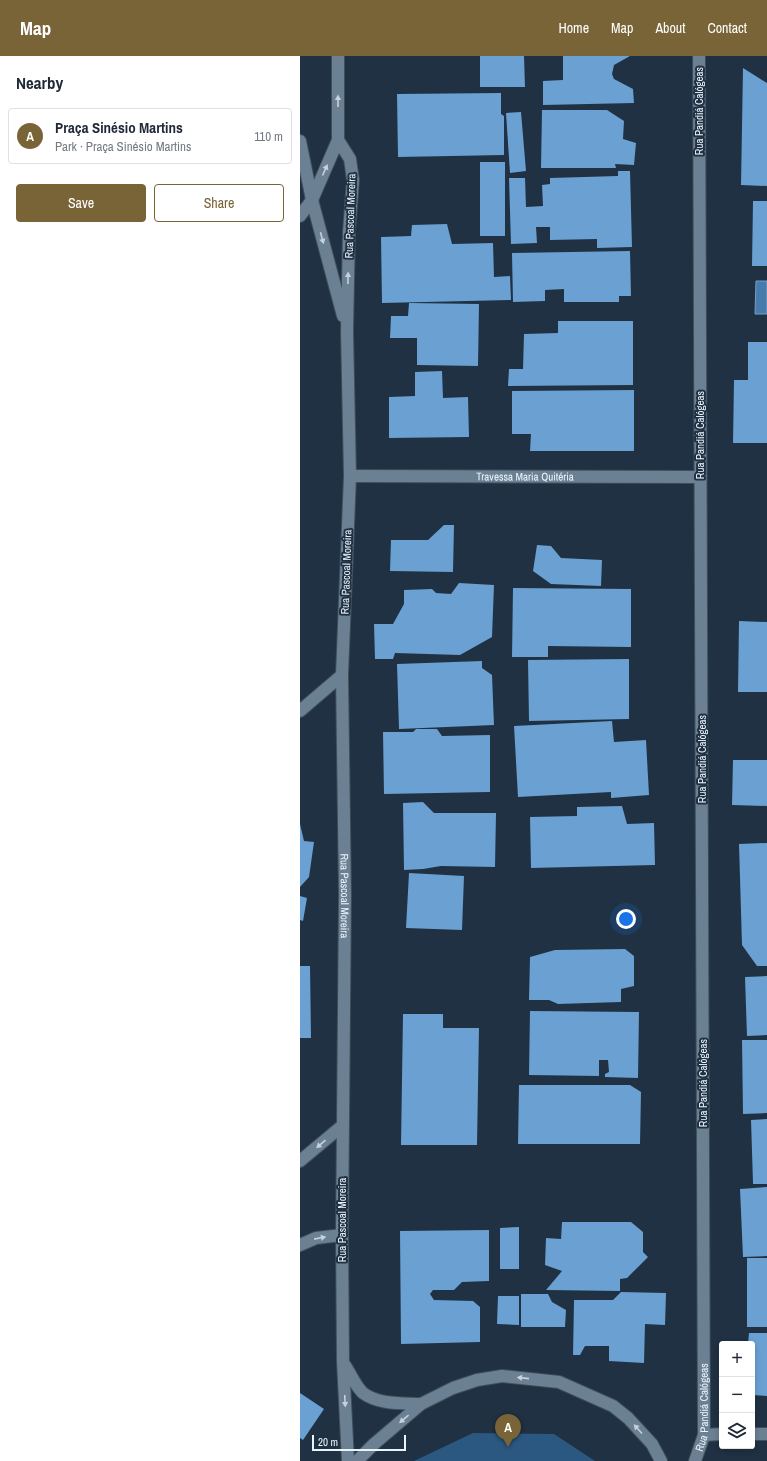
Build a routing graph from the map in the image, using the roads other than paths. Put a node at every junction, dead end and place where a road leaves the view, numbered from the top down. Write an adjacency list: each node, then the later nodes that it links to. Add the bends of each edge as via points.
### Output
1 (338, 56): 3 (street, one-way to 1)
2 (699, 56): 9 (street, Rua Pandiá Calógeas)
3 (338, 140): 5 (street, one-way to 3); 7 (street, Rua Pascoal Moreira, one-way to 3, via 352,170 350,159)
4 (300, 141): 5 (street, Rua Pascoal Moreira)
5 (312, 200): 6 (street); 7 (street, Rua Pascoal Moreira, one-way to 7)
6 (300, 216)
7 (347, 331): 8 (street, Rua Pascoal Moreira)
8 (350, 476): 9 (street, Travessa Maria Quitéria); 10 (street, Rua Pascoal Moreira)
9 (700, 477): 18 (street, Rua Pandiá Calógeas)
10 (342, 674): 11 (street); 12 (street, Rua Pascoal Moreira, via 345,894)
11 (300, 711)
12 (342, 1126): 13 (street, one-way to 13); 14 (street, Rua Pascoal Moreira)
13 (300, 1162)
14 (342, 1235): 15 (street, one-way to 14, via 316,1238); 16 (street, Rua Pascoal Moreira)
15 (300, 1245)
16 (343, 1362): 17 (street, via 362,1392 373,1398 386,1402); 22 (street, Rua Pascoal Moreira, one-way to 22)
17 (421, 1404): 23 (street, one-way to 23); 24 (street, one-way to 17, via 652,1444 613,1406 559,1382 502,1376 477,1380 453,1388)
18 (704, 1434): 19 (street); 25 (street, Rua Pandiá Calógeas)
19 (719, 1434)
20 (755, 1434): 21 (street)
21 (767, 1434)
22 (348, 1461)
23 (357, 1461)
24 (660, 1461)
25 (695, 1461)

